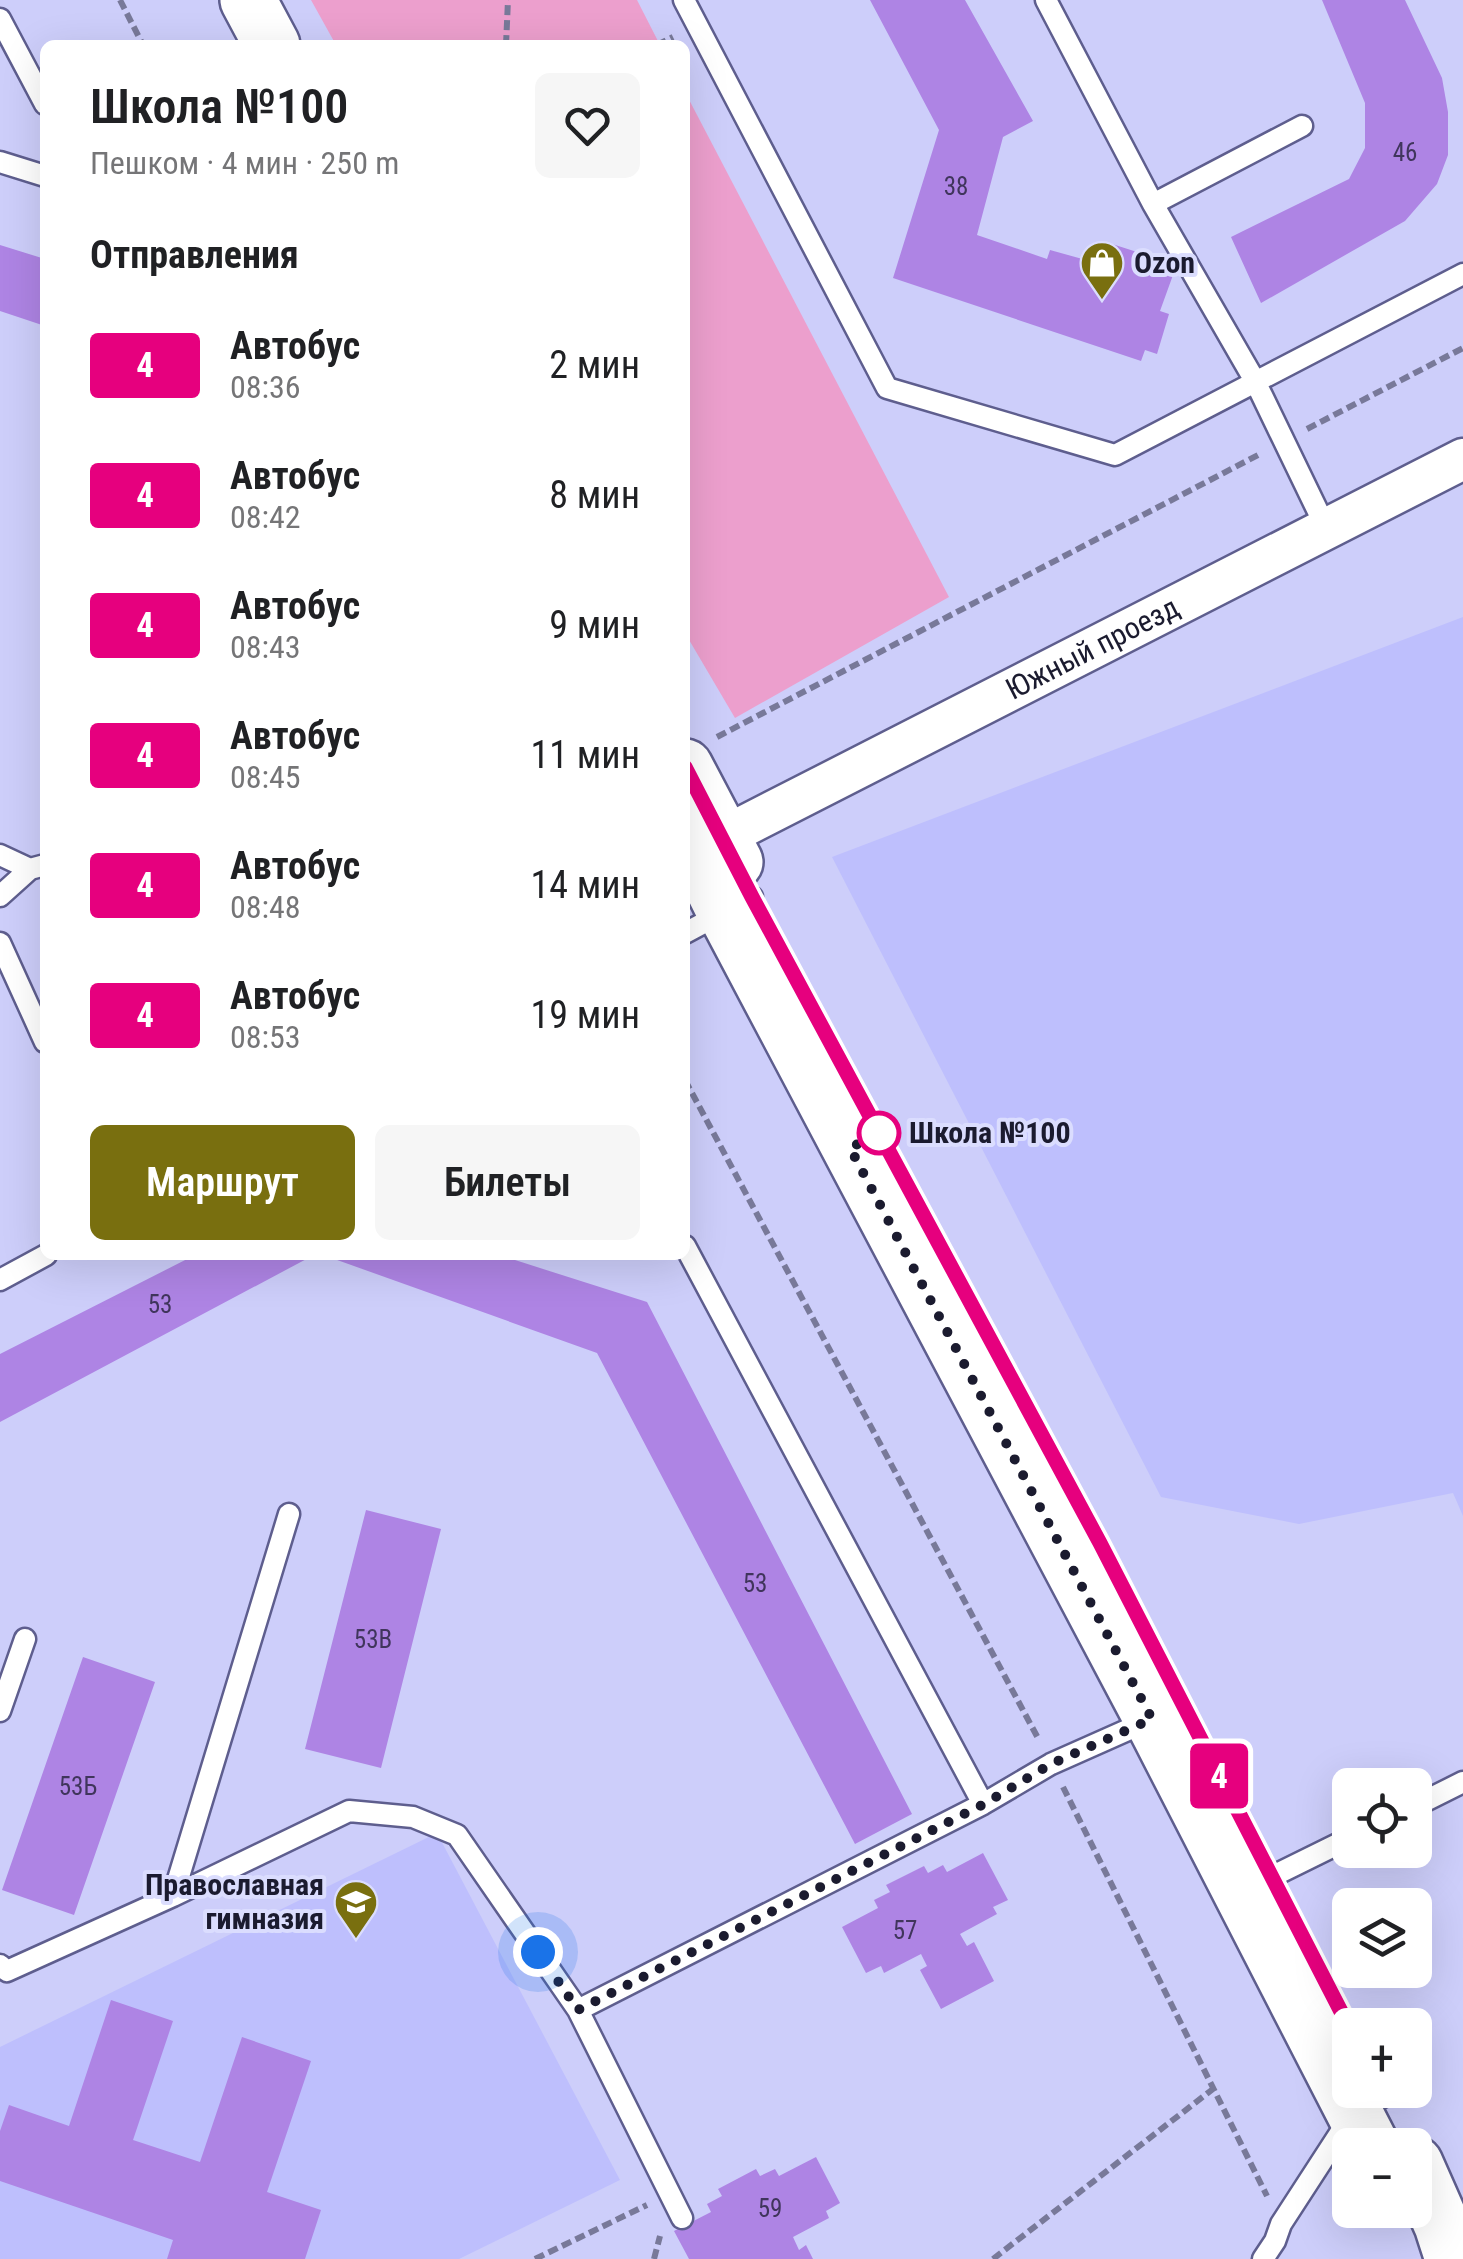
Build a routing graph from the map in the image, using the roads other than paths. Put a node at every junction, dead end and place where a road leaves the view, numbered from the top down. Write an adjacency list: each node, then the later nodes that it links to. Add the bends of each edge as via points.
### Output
1 (248, 0): 6 (main road)
2 (284, 0): 7 (main road)
3 (684, 0): 14 (lane, via 887,388 1115,456)
4 (1046, 0): 12 (lane)
5 (0, 18): 8 (lane)
6 (269, 40)
7 (305, 40)
8 (40, 94)
9 (1302, 126): 12 (lane)
10 (0, 162): 11 (lane)
11 (40, 174)
12 (1153, 204): 14 (lane)
13 (1463, 274): 14 (lane)
14 (1255, 381): 16 (lane)
15 (1463, 460): 16 (street, Южный проезд)
16 (1326, 528): 18 (street, Южный проезд)
17 (694, 756): 18 (main road)
18 (701, 840): 22 (main road)
19 (0, 855): 20 (lane)
20 (38, 867): 21 (lane)
21 (0, 896)
22 (721, 914): 31 (main road); 36 (main road, via 1100,1543)
23 (0, 944): 24 (lane)
24 (40, 1031)
25 (690, 1255): 34 (lane)
26 (40, 1258): 27 (lane)
27 (0, 1280)
28 (289, 1514): 37 (lane)
29 (26, 1639): 30 (lane)
30 (0, 1711)
31 (1152, 1719): 34 (lane, via 1051,1764); 41 (main road)
32 (1463, 1782): 33 (lane)
33 (1432, 1798)
34 (984, 1804): 40 (lane)
35 (1332, 1847): 36 (lane)
36 (1270, 1877): 39 (main road)
37 (173, 1896): 38 (lane, via 6,1971); 40 (lane, via 349,1811 413,1817 457,1835)
38 (0, 1966)
39 (1339, 2008)
40 (578, 2010): 43 (lane)
41 (1373, 2110): 45 (lane, via 1281,2224)
42 (1432, 2202): 47 (main road)
43 (682, 2218)
44 (1408, 2228): 46 (main road)
45 (1262, 2259)
46 (1420, 2259)
47 (1453, 2259)

